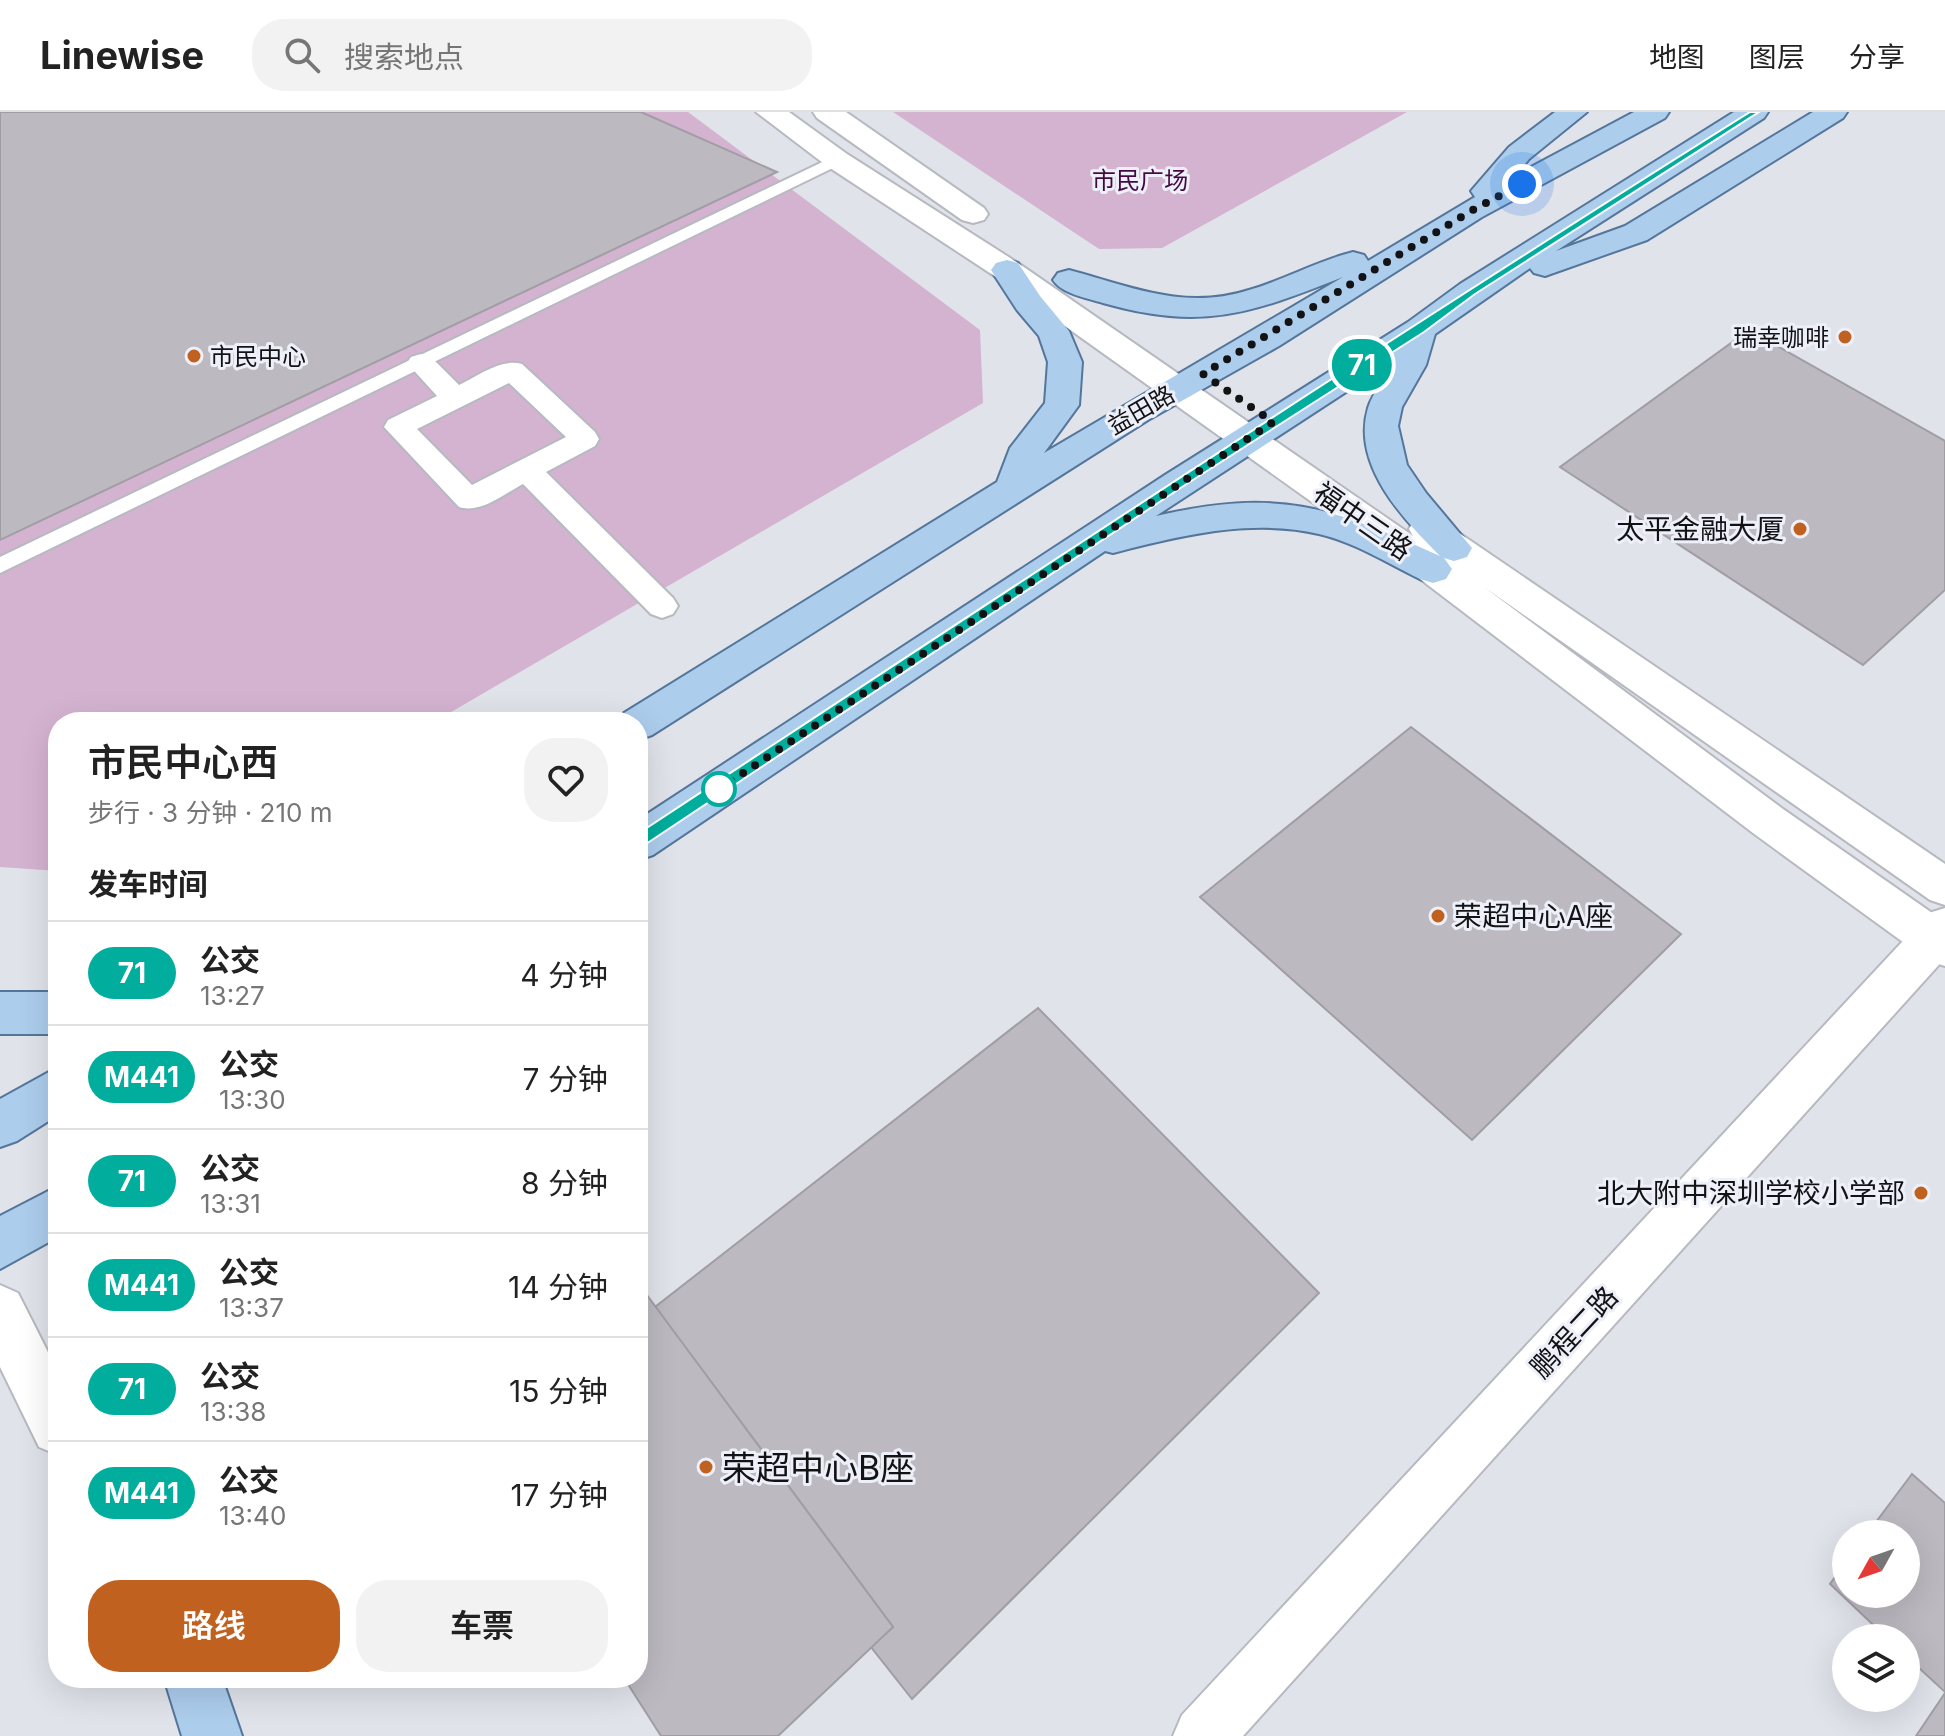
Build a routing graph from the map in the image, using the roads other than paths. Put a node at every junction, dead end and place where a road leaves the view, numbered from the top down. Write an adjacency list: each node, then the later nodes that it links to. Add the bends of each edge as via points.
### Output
1 (770, 112): 7 (street, 福中三路)
2 (827, 112): 11 (street, 福中三路)
3 (1573, 112): 8 (main road, via 1519,153)
4 (1655, 112): 8 (main road, 益田路)
5 (1754, 112): 12 (main road)
6 (1833, 112): 12 (main road, via 1636,233)
7 (837, 160): 10 (street, 福中三路); 14 (lane)
8 (1471, 211): 9 (main road, 益田路)
9 (1417, 245): 11 (main road, via 1232,305 1144,304); 15 (main road, 益田路)
10 (1007, 270): 15 (street, 福中三路); 19 (main road, via 1061,347 1066,383 1062,405 1022,457)
11 (1069, 280): 15 (street, 福中三路)
12 (1471, 291): 13 (main road)
13 (1420, 329): 17 (main road); 21 (main road, via 1412,360 1384,409 1380,434 1393,473)
14 (421, 363): 16 (street); 22 (lane)
15 (1189, 382): 17 (street, 福中三路); 19 (main road, 益田路)
16 (456, 398): 18 (street, via 512,370 585,439); 18 (street, via 398,427 469,500)
17 (1260, 431): 20 (main road); 21 (street, 福中三路)
18 (527, 470): 23 (street)
19 (1013, 486): 24 (main road, 益田路)
20 (1083, 548): 21 (main road, via 1192,521 1254,515 1319,521); 25 (main road)
21 (1444, 559): 26 (street, 福中三路); 27 (street, 福中三路, via 1768,821)
22 (0, 566)
23 (662, 606)
24 (648, 718)
25 (648, 835)
26 (1945, 887)
27 (1941, 937): 39 (street, 鹏程二路)
28 (0, 1013): 29 (main road)
29 (48, 1013)
30 (48, 1095): 31 (main road)
31 (0, 1125)
32 (48, 1216): 33 (main road)
33 (0, 1244)
34 (0, 1311): 35 (street)
35 (48, 1408)
36 (188, 1688): 38 (street)
37 (196, 1688): 38 (main road)
38 (212, 1736)
39 (1203, 1736)

